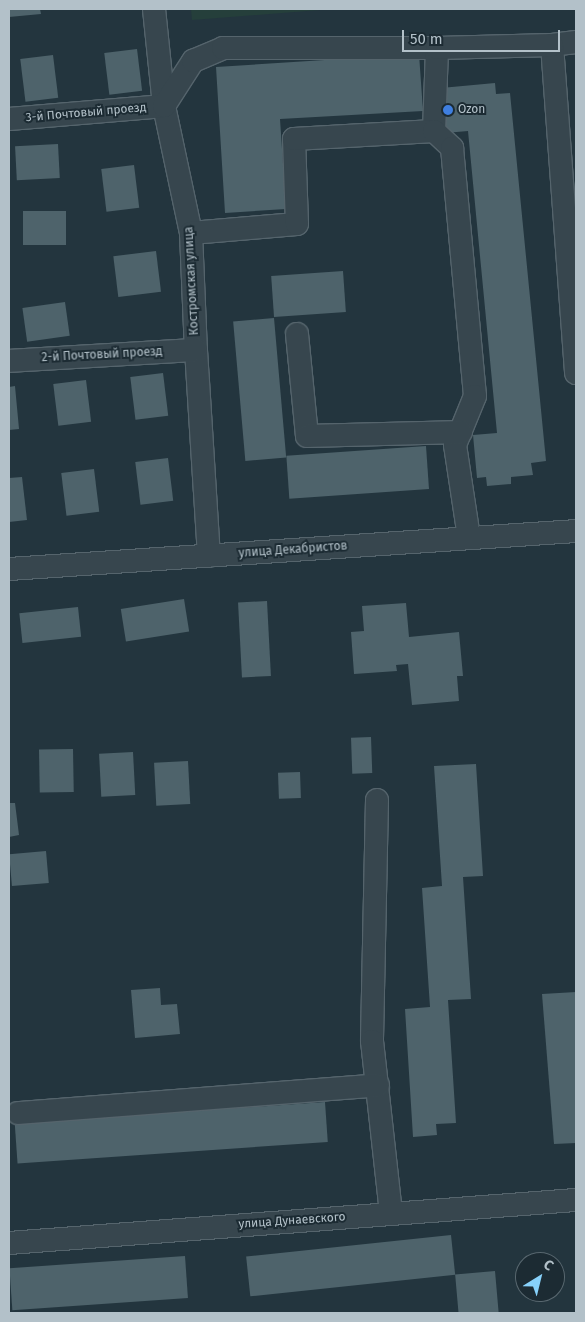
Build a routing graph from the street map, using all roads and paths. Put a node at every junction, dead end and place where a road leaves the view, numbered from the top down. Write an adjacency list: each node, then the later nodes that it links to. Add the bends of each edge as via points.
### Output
1 (154, 9): 5 (street, Костромская улица)
2 (576, 42): 3 (street)
3 (552, 45): 4 (street); 12 (street)
4 (437, 48): 5 (street, via 223,48 193,61); 7 (street)
5 (164, 106): 6 (street, 3-й Почтовый проезд); 8 (street, Костромская улица)
6 (9, 119)
7 (434, 131): 8 (street, via 294,139 297,224); 13 (street, via 452,148 475,396)
8 (191, 233): 10 (street, Костромская улица)
9 (297, 334): 13 (street, via 307,436)
10 (196, 350): 11 (street, 2-й Почтовый проезд); 16 (street, Костромская улица)
11 (9, 360)
12 (576, 373)
13 (460, 432): 15 (street, via 455,445)
14 (576, 531): 15 (street, улица Декабристов)
15 (469, 538): 16 (street, улица Декабристов)
16 (209, 556): 17 (street, улица Декабристов)
17 (9, 569)
18 (377, 800): 19 (street, via 372,1041)
19 (378, 1085): 20 (street); 22 (street)
20 (18, 1113)
21 (576, 1200): 22 (street, улица Дунаевского)
22 (391, 1213): 23 (street, улица Дунаевского)
23 (9, 1243)

